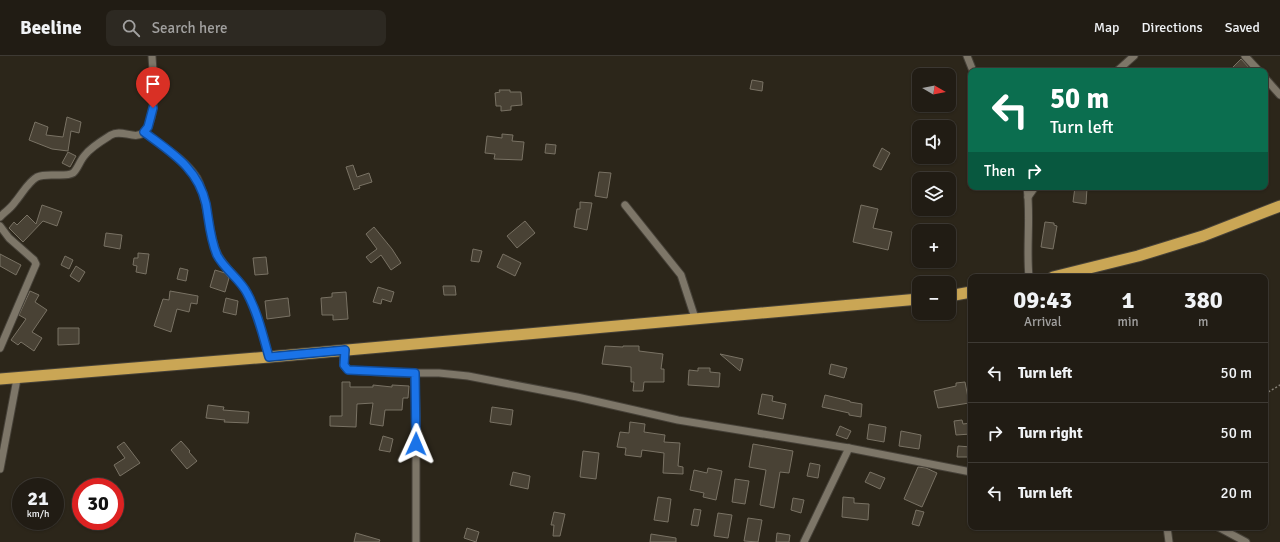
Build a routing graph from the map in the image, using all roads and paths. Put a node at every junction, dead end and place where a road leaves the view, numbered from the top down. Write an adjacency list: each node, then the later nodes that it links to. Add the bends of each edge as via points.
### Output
1 (152, 56): 10 (street, via 154,94 149,122)
2 (967, 56): 5 (street)
3 (1134, 56): 6 (street)
4 (1245, 56): 7 (street)
5 (972, 68)
6 (1120, 68)
7 (1256, 68)
8 (1268, 81): 9 (street)
9 (1280, 95)
10 (144, 132): 16 (street, via 135,136 122,132 113,134 90,149 73,172 36,177); 26 (street, via 180,160 197,178 202,189 215,250 247,293)
11 (1027, 190): 13 (street)
12 (1033, 190): 13 (street)
13 (1028, 197): 18 (street)
14 (625, 205): 23 (street, via 681,274)
15 (1280, 206): 19 (highway, via 1203,236 1131,258)
16 (0, 217)
17 (0, 226): 24 (street, via 36,264)
18 (1029, 274)
19 (1065, 274)
20 (968, 293): 21 (highway)
21 (956, 295)
22 (912, 300): 23 (highway)
23 (695, 318): 25 (highway)
24 (0, 348)
25 (345, 350): 26 (highway); 27 (street, via 344,365 348,370)
26 (269, 357): 28 (highway)
27 (415, 373): 32 (street, via 468,376 678,420); 37 (street)
28 (17, 378): 29 (highway); 33 (street)
29 (0, 379)
30 (1280, 385): 31 (path)
31 (1268, 392)
32 (849, 448): 34 (street); 38 (street)
33 (0, 469)
34 (968, 471)
35 (1167, 530): 39 (street)
36 (1224, 530): 40 (street)
37 (416, 542)
38 (804, 542)
39 (1169, 542)
40 (1246, 542)

